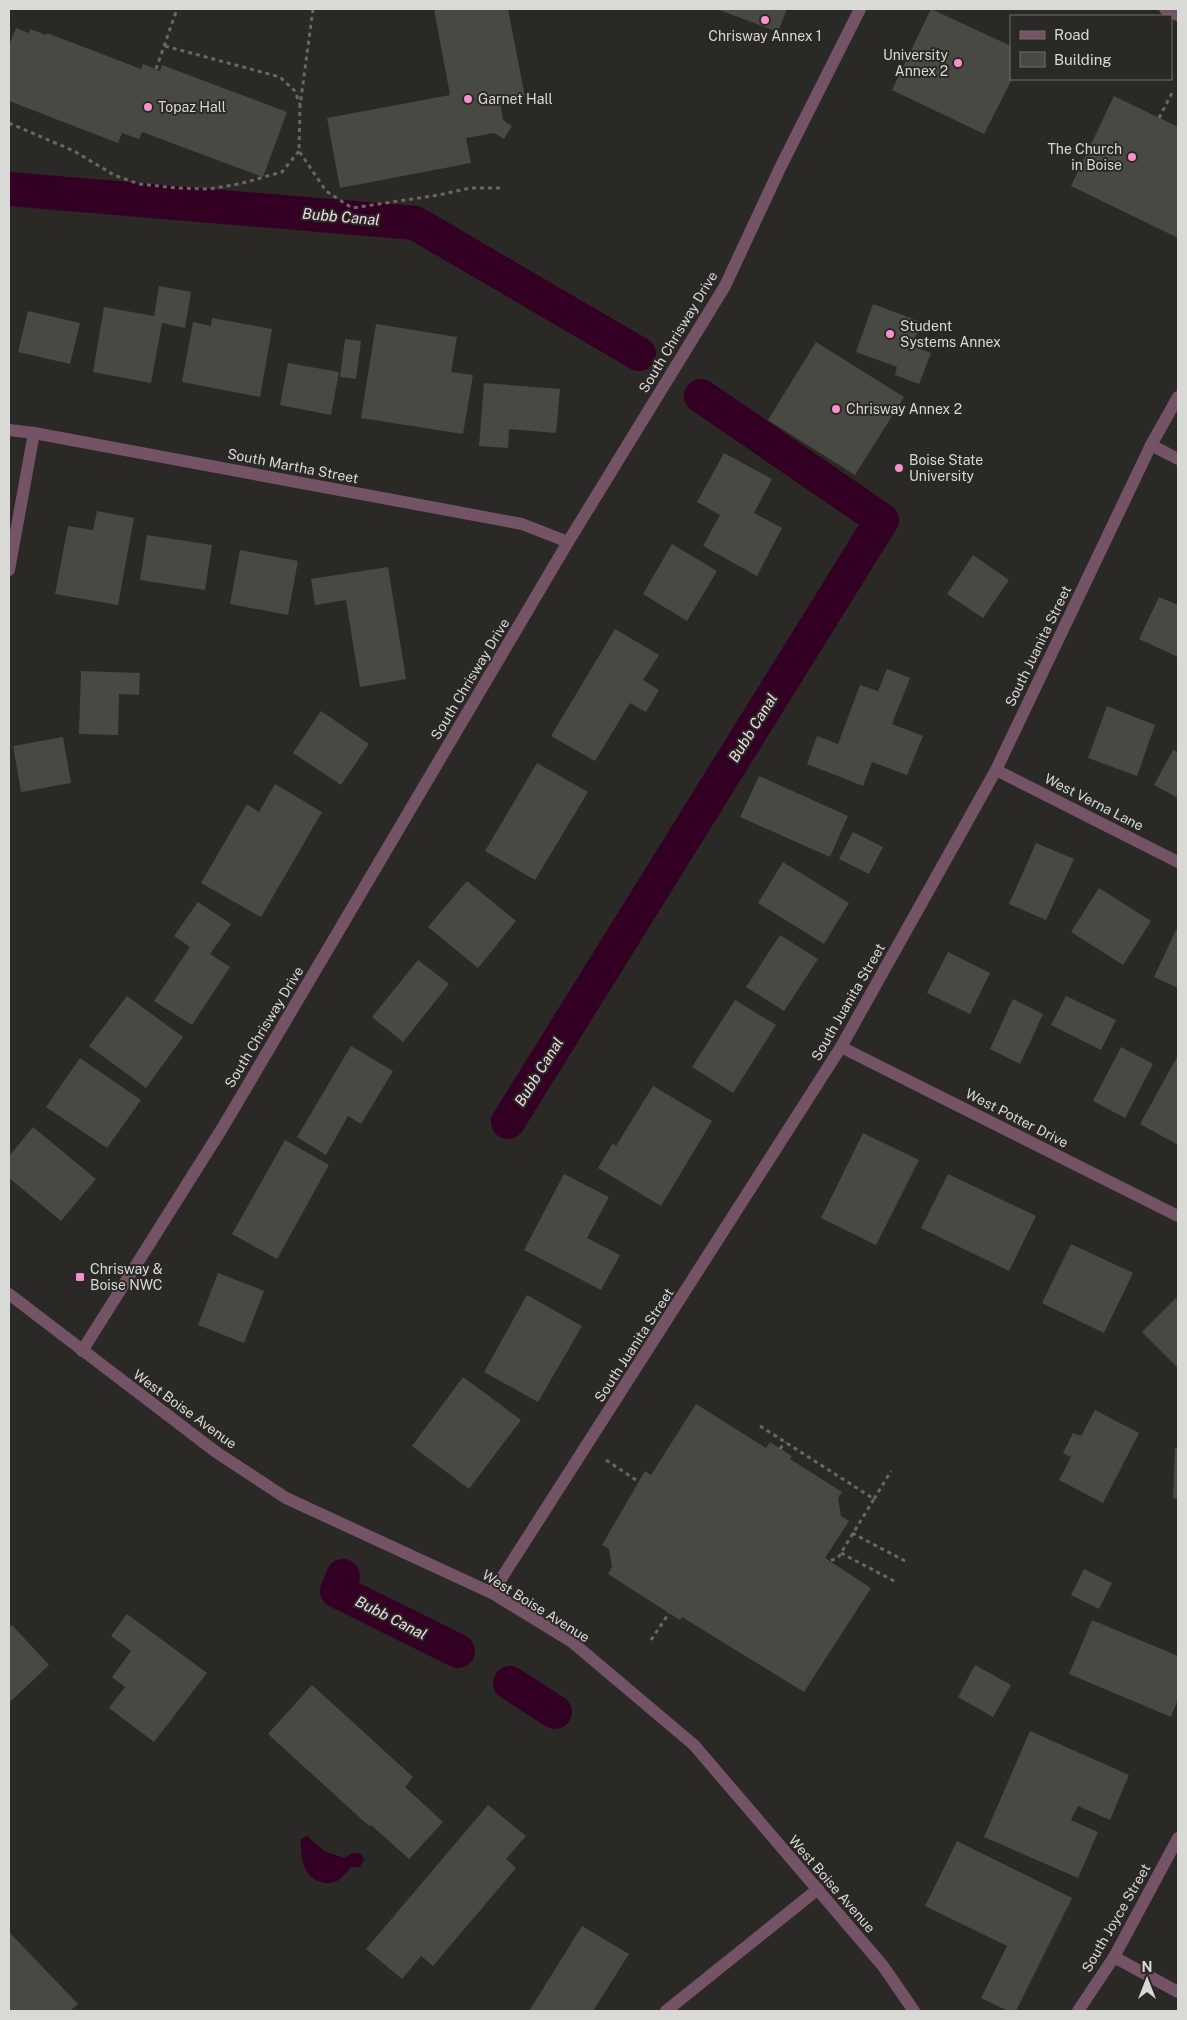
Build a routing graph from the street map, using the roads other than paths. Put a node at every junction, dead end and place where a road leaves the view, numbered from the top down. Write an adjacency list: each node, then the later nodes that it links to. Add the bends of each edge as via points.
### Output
1 (860, 9): 9 (street, South Chrisway Drive, via 725,286)
2 (1165, 9): 3 (street)
3 (1178, 15)
4 (1178, 397): 7 (street, South Juanita Street)
5 (9, 430): 6 (street, South Martha Street)
6 (34, 433): 9 (street, South Martha Street, via 522,524); 10 (street)
7 (1151, 445): 8 (street); 11 (street, South Juanita Street)
8 (1178, 459)
9 (568, 542): 16 (street, South Chrisway Drive, via 223,1127)
10 (9, 570)
11 (996, 770): 12 (street, West Verna Lane); 13 (street, South Juanita Street)
12 (1178, 862)
13 (842, 1047): 14 (street, West Potter Drive); 17 (street, South Juanita Street)
14 (1178, 1216)
15 (9, 1294): 16 (street, West Boise Avenue)
16 (82, 1351): 17 (street, West Boise Avenue, via 216,1452 286,1498)
17 (492, 1593): 19 (street, West Boise Avenue, via 572,1642 694,1744)
18 (1178, 1838): 20 (street, South Joyce Street)
19 (818, 1889): 22 (street); 23 (street, West Boise Avenue, via 883,1966)
20 (1114, 1957): 21 (street); 24 (street, South Joyce Street)
21 (1178, 1992)
22 (666, 2011)
23 (914, 2011)
24 (1078, 2011)

